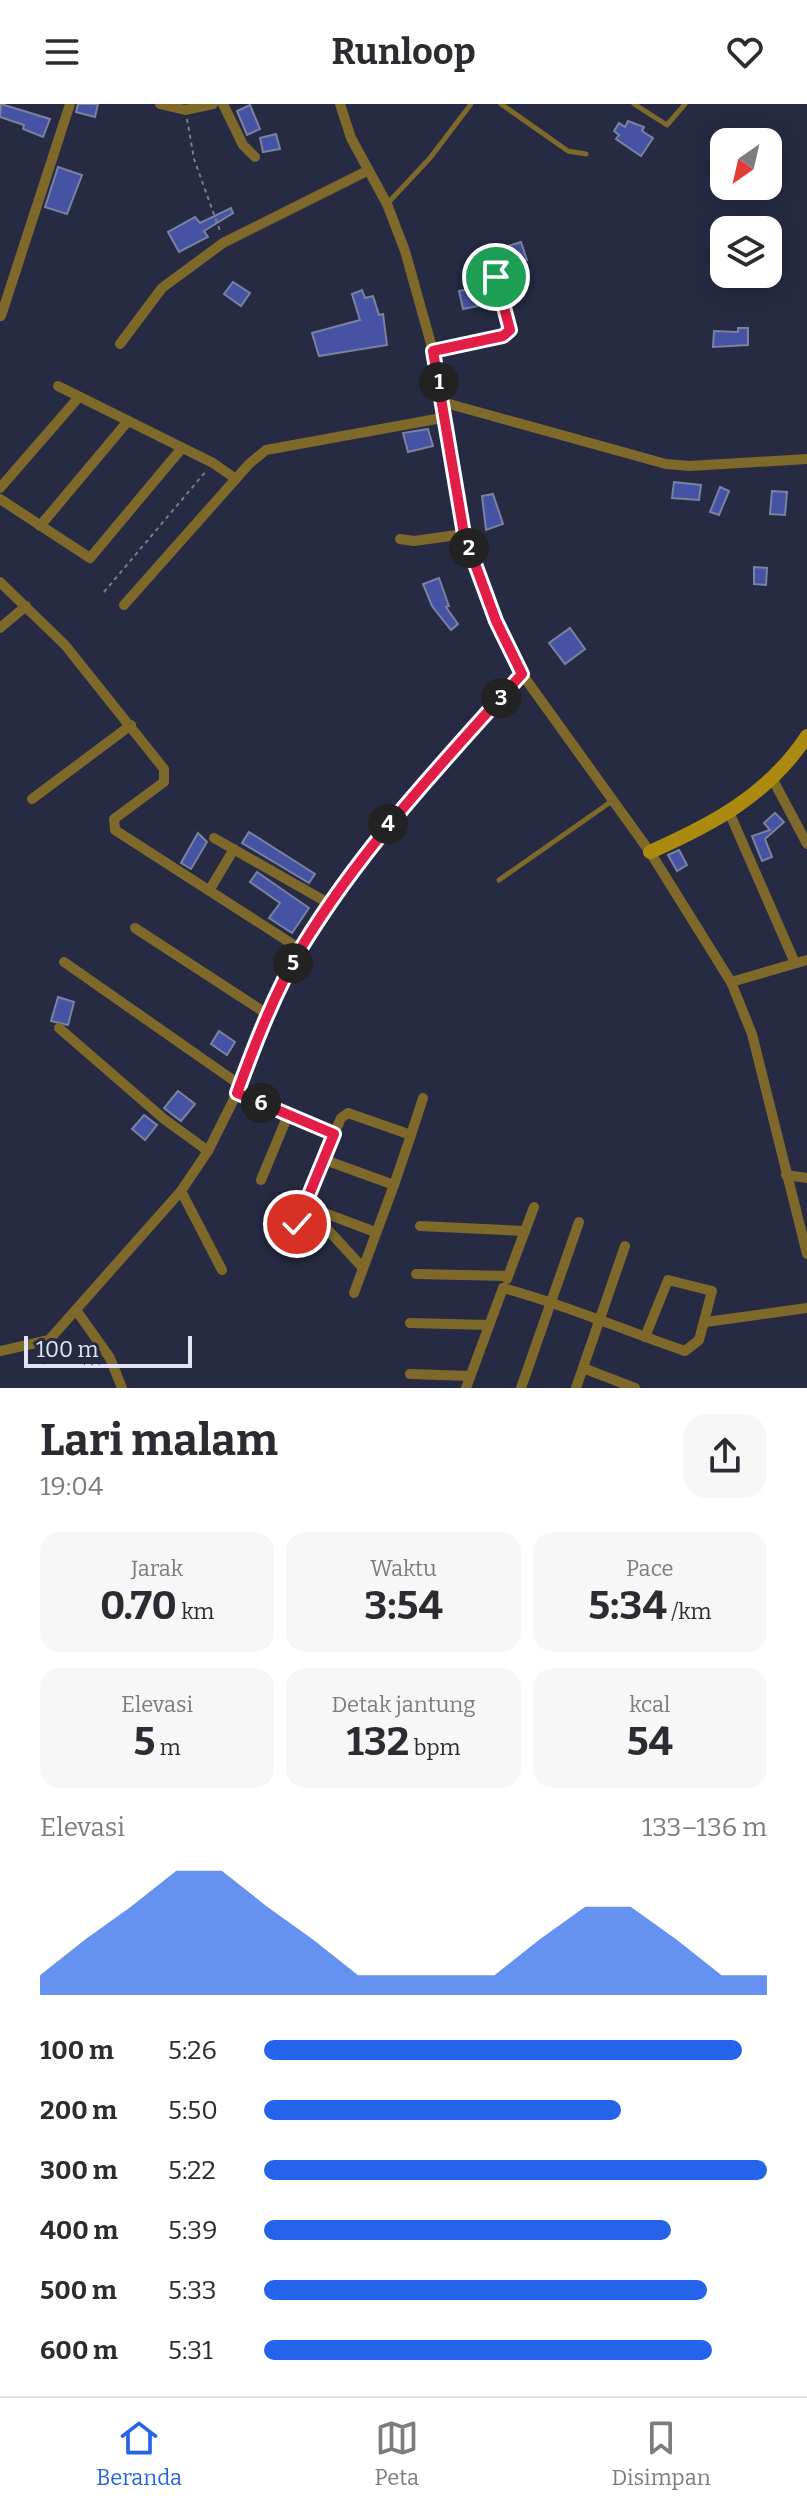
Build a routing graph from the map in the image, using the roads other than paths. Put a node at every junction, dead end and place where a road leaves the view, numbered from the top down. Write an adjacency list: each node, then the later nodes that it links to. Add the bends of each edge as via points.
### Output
1 (70, 104): 14 (street)
2 (160, 104): 3 (street, via 185,110)
3 (213, 104)
4 (223, 104): 11 (street, via 243,145)
5 (340, 104): 12 (street)
6 (471, 104): 13 (lane)
7 (501, 104): 10 (lane, via 568,151)
8 (634, 104): 9 (lane, via 667,125)
9 (685, 104)
10 (586, 154)
11 (255, 157)
12 (367, 171): 13 (street); 15 (street, via 223,243 162,288)
13 (387, 204): 18 (street, via 433,351)
14 (1, 316)
15 (120, 344)
16 (58, 386): 17 (street)
17 (79, 397): 20 (street); 24 (street)
18 (442, 402): 19 (street); 22 (street, via 666,464)
19 (442, 418): 23 (street, via 266,450); 27 (street)
20 (128, 421): 21 (street); 26 (street)
21 (182, 448): 23 (street); 26 (street, via 90,558)
22 (807, 459)
23 (236, 479): 30 (street)
24 (0, 488)
25 (0, 499): 26 (street)
26 (40, 526)
27 (464, 534): 28 (street); 33 (street)
28 (400, 539)
29 (0, 582): 31 (street)
30 (124, 605)
31 (26, 606): 32 (street); 34 (street)
32 (0, 628)
33 (522, 674): 38 (street); 46 (street, via 391,820)
34 (131, 725): 37 (street); 45 (street, via 165,776 159,787 114,819 113,827)
35 (807, 736): 36 (street)
36 (773, 780): 39 (street); 41 (street)
37 (32, 799)
38 (613, 800): 43 (street); 44 (lane)
39 (729, 812): 43 (street); 51 (street)
40 (214, 838): 42 (street)
41 (807, 844)
42 (234, 849): 45 (street); 46 (street)
43 (650, 852): 52 (street)
44 (499, 880)
45 (210, 889): 48 (street)
46 (330, 904): 48 (street)
47 (135, 928): 53 (street)
48 (300, 949): 53 (street)
49 (807, 960): 51 (street)
50 (64, 962): 55 (street)
51 (795, 963): 52 (street)
52 (731, 982): 62 (street, via 752,1034)
53 (267, 1014): 55 (street)
54 (59, 1028): 60 (street)
55 (238, 1089): 57 (street); 60 (street)
56 (423, 1098): 59 (street)
57 (288, 1115): 58 (street); 64 (street)
58 (334, 1134): 59 (street, via 348,1113); 61 (street)
59 (411, 1135): 65 (street)
60 (208, 1151): 66 (street)
61 (325, 1160): 65 (street); 67 (street)
62 (786, 1175): 63 (street); 75 (street)
63 (807, 1178)
64 (261, 1180)
65 (394, 1185): 73 (street)
66 (181, 1191): 77 (street); 84 (street)
67 (306, 1206): 70 (street); 73 (street); 76 (street)
68 (534, 1207): 72 (street)
69 (579, 1222): 82 (street)
70 (297, 1224)
71 (420, 1226): 72 (street)
72 (525, 1231): 79 (street)
73 (375, 1232): 76 (street)
74 (625, 1246): 85 (street)
75 (807, 1254)
76 (363, 1268): 81 (street)
77 (222, 1270)
78 (416, 1274): 79 (street)
79 (508, 1276): 80 (street)
80 (503, 1288): 82 (street); 88 (street)
81 (354, 1293)
82 (551, 1305): 85 (street); 96 (street)
83 (807, 1308): 86 (street)
84 (76, 1310): 90 (street, via 49,1340); 94 (street, via 110,1358)
85 (600, 1321): 89 (street); 91 (street)
86 (706, 1322): 89 (street, via 689,1350); 89 (street, via 712,1291 670,1280)
87 (410, 1323): 88 (street)
88 (488, 1325): 93 (street)
89 (645, 1337)
90 (0, 1351)
91 (583, 1368): 97 (street); 98 (street)
92 (410, 1374): 93 (street)
93 (470, 1376): 95 (street)
94 (122, 1388)
95 (466, 1388)
96 (521, 1388)
97 (576, 1388)
98 (635, 1388)

